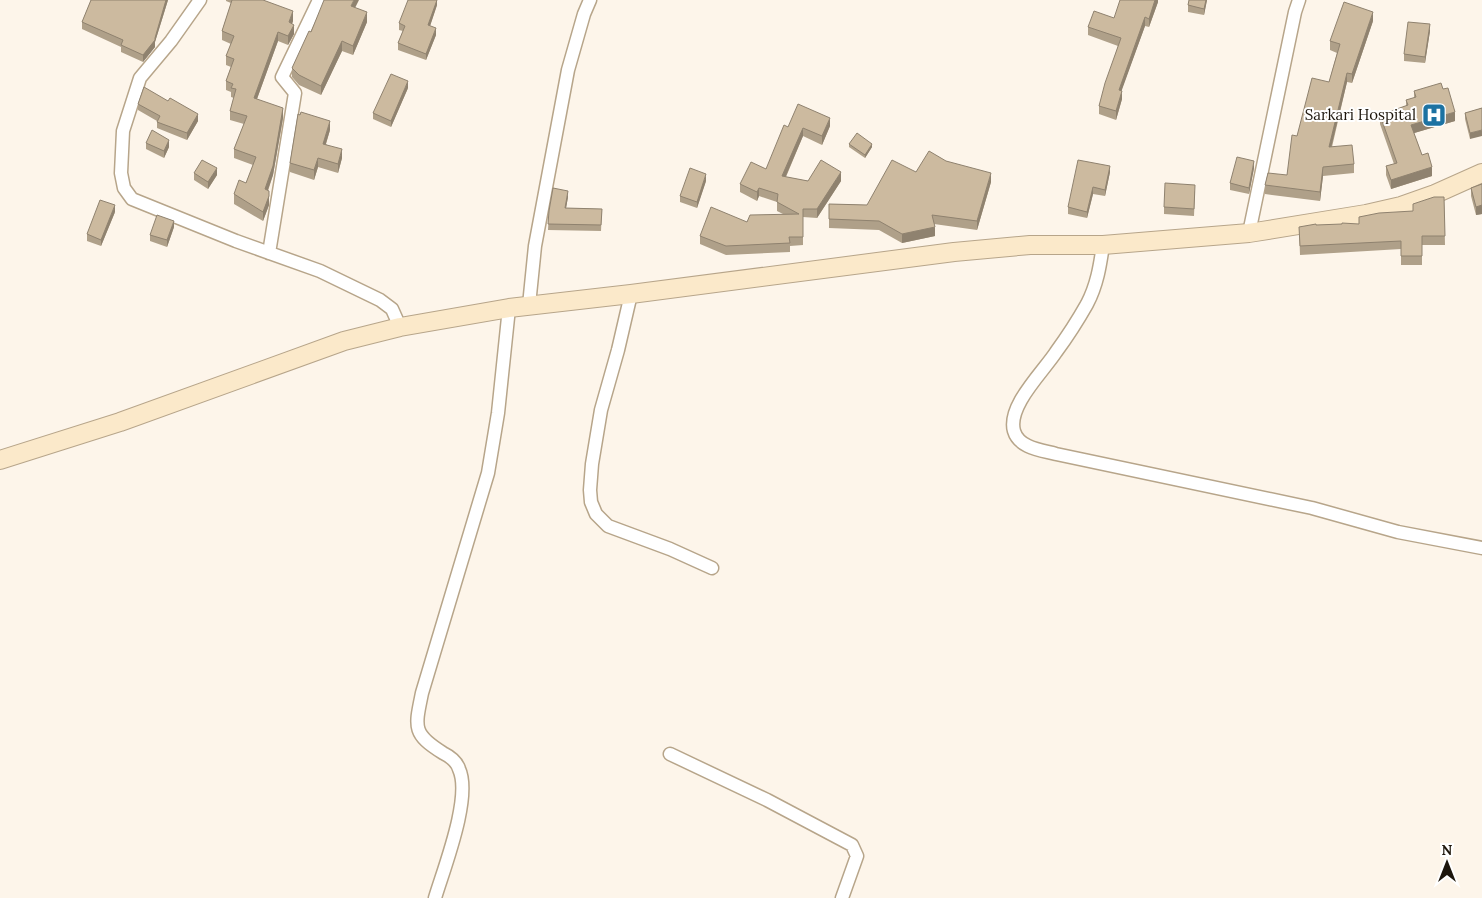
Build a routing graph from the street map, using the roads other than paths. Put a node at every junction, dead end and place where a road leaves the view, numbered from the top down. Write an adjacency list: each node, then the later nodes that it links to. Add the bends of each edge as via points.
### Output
1 (200, 0): 8 (street, via 140,78 123,131 121,173 124,188 132,199)
2 (319, 0): 8 (street, via 282,77 295,93)
3 (590, 0): 10 (street, via 568,70 535,246)
4 (1299, 0): 6 (street)
5 (1482, 173): 6 (main road, via 1401,206)
6 (1249, 233): 7 (main road)
7 (1103, 245): 9 (main road, via 1030,245 954,252); 14 (street, via 1097,278 1087,304 1017,408 1013,421 1018,440 1027,446 1056,454)
8 (269, 253): 12 (street, via 320,271 380,300 392,310)
9 (631, 294): 10 (main road); 15 (street, via 601,410 592,464 591,502 596,514 608,526)
10 (529, 305): 11 (main road)
11 (509, 308): 12 (main road); 17 (street, via 496,430 488,473 417,718 419,734 458,766 462,781 462,800 454,838)
12 (400, 327): 13 (main road, via 344,342 120,422)
13 (0, 460)
14 (1482, 548)
15 (712, 568)
16 (670, 754): 18 (street, via 852,846 857,856)
17 (435, 898)
18 (842, 898)

